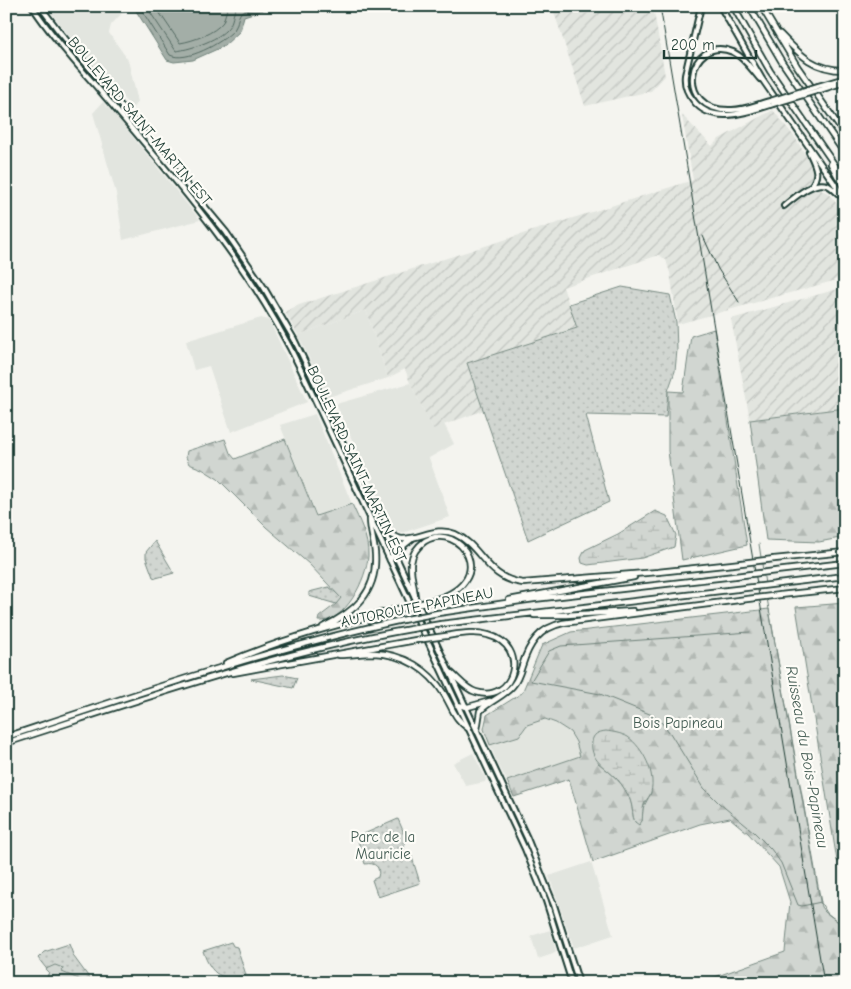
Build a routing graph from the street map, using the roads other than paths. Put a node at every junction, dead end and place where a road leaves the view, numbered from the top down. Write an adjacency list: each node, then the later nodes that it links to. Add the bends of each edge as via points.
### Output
1 (32, 6): 24 (main road, BOULEVARD SAINT-MARTIN EST, via 189,196 256,288 291,350)
2 (40, 6): 25 (main road, BOULEVARD SAINT-MARTIN EST, via 226,232 260,281 296,342)
3 (702, 6): 14 (main road, via 685,75 691,98 704,110 721,115 738,114)
4 (720, 6): 12 (main road)
5 (733, 6): 18 (highway, via 770,70)
6 (749, 6): 17 (highway, via 777,55)
7 (761, 6): 8 (highway)
8 (774, 28): 9 (highway, via 808,61 825,68); 15 (highway)
9 (845, 70)
10 (845, 78): 13 (main road)
11 (845, 82): 13 (main road)
12 (767, 86): 14 (main road, via 740,57 724,50 703,56 696,63 692,75 697,96 713,107 736,110); 16 (main road)
13 (819, 88): 14 (main road, bridge)
14 (771, 103)
15 (845, 135)
16 (806, 144): 20 (main road, via 817,171 816,180); 22 (main road)
17 (845, 154)
18 (828, 156): 19 (highway); 21 (highway)
19 (845, 180)
20 (809, 188): 22 (main road, via 826,185); 23 (main road)
21 (845, 190)
22 (845, 199)
23 (784, 206)
24 (370, 519): 29 (main road, BOULEVARD SAINT-MARTIN EST); 38 (highway, via 375,561 369,589 348,614)
25 (384, 532): 26 (highway, via 400,538); 28 (main road, BOULEVARD SAINT-MARTIN EST)
26 (414, 538): 28 (highway); 31 (highway, via 438,531 456,534 496,572 519,583)
27 (845, 550): 31 (highway, bridge)
28 (394, 553): 29 (highway); 34 (main road, BOULEVARD SAINT-MARTIN EST)
29 (390, 560): 44 (main road, BOULEVARD SAINT-MARTIN EST)
30 (845, 563): 36 (highway, AUTOROUTE PAPINEAU, bridge)
31 (658, 572): 36 (highway)
32 (845, 576): 37 (highway, AUTOROUTE PAPINEAU, bridge)
33 (845, 588): 35 (highway, bridge)
34 (415, 597): 38 (highway, bridge, via 411,567 415,551 429,539 439,537 459,544 465,551 469,574 456,591); 40 (main road, BOULEVARD SAINT-MARTIN EST)
35 (684, 607): 37 (highway, via 566,615); 43 (highway, via 548,628 529,646 514,684)
36 (446, 612): 41 (highway, AUTOROUTE PAPINEAU, bridge, via 298,645)
37 (512, 615): 42 (highway, AUTOROUTE PAPINEAU, bridge, via 411,628 311,649)
38 (316, 632): 41 (highway, via 252,652)
39 (328, 655): 40 (highway, bridge, via 474,633 502,641 509,647 514,662 513,674 506,684 488,694 470,689); 42 (highway); 46 (highway, via 382,654 412,663 436,683 459,722)
40 (449, 671): 45 (main road, BOULEVARD SAINT-MARTIN EST)
41 (200, 674): 48 (highway, AUTOROUTE PAPINEAU)
42 (217, 675): 49 (highway, AUTOROUTE PAPINEAU)
43 (497, 698): 45 (highway); 47 (highway, via 480,711)
44 (457, 705): 45 (highway); 46 (main road, BOULEVARD SAINT-MARTIN EST)
45 (466, 707): 47 (main road, BOULEVARD SAINT-MARTIN EST)
46 (468, 728): 50 (main road, BOULEVARD SAINT-MARTIN EST, via 525,849 546,901)
47 (477, 730): 51 (main road, BOULEVARD SAINT-MARTIN EST, via 534,854)
48 (6, 737)
49 (6, 743)
50 (572, 983)
51 (579, 983)

